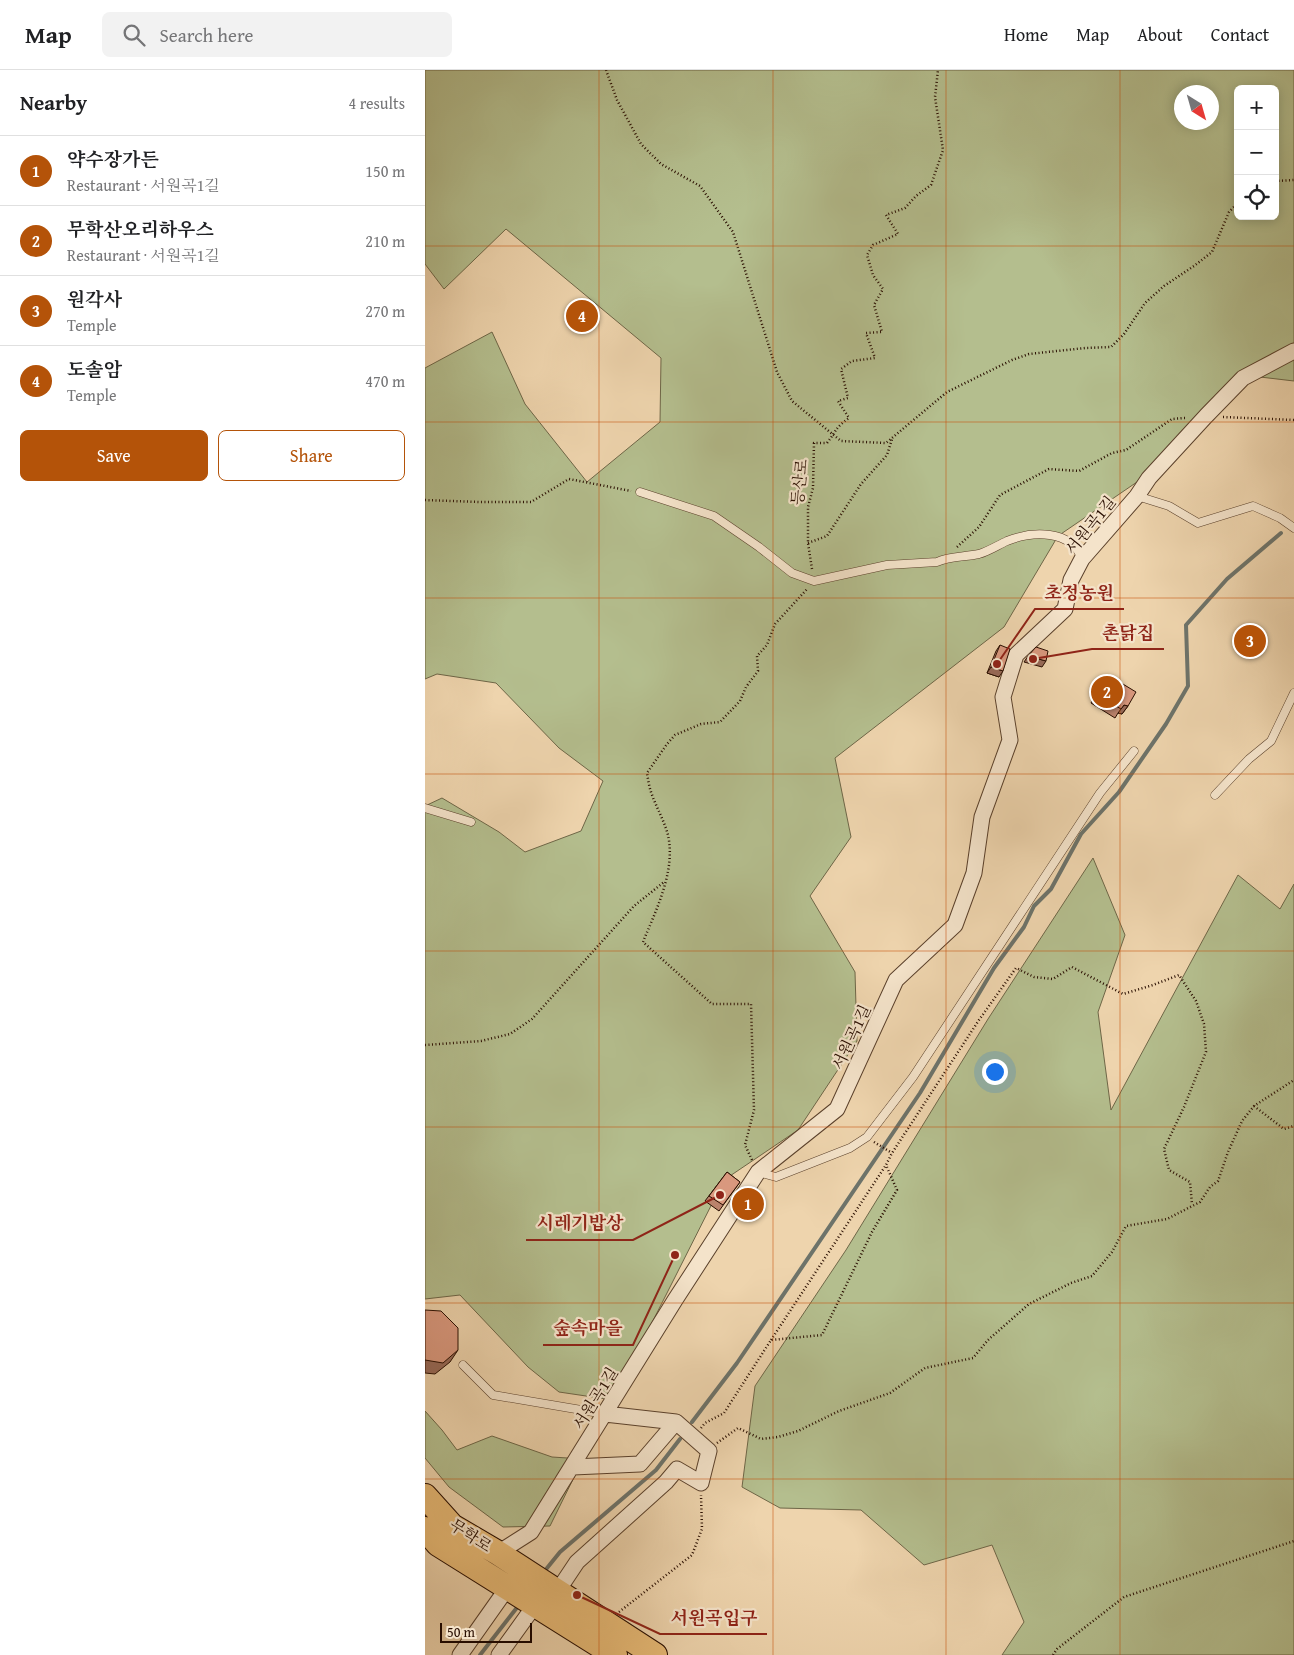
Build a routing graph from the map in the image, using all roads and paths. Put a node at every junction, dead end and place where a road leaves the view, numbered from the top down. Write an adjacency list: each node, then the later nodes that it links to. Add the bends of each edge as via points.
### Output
1 (606, 70): 9 (path, via 617,100 641,144 661,164 700,186 733,232 777,372 792,401)
2 (938, 70): 9 (path, 등산로, via 935,96 943,150 931,185 905,208 886,215 898,234 873,245 867,255 873,275 883,289 874,305 882,332 866,333 875,358 852,361 841,368 848,398 838,400 849,418 836,427)
3 (1294, 180): 4 (path)
4 (1279, 181)
5 (1234, 207): 10 (path, via 1212,252 1145,303 1111,347 1029,354 1012,360 947,392)
6 (1294, 351): 7 (street, 서원곡1길, via 1243,378)
7 (1206, 416): 8 (path); 12 (street, 서원곡1길, via 1149,478); 16 (path, via 1172,419 1126,450 1112,453 1079,471 1049,469 999,495 979,527)
8 (1294, 420)
9 (833, 435): 10 (path, via 841,441 886,443); 15 (path, 등산로, via 827,444 814,443)
10 (893, 437): 15 (path, via 887,455 861,484 827,536)
11 (640, 492): 13 (path, via 569,479 531,502); 18 (lane, via 714,516 792,573)
12 (1137, 496): 14 (lane, 서원곡1길, via 1169,506 1198,523 1253,506); 17 (street, 서원곡1길)
13 (425, 500)
14 (1294, 528)
15 (808, 543): 18 (path, 등산로)
16 (944, 558): 17 (lane, via 981,553 1009,540 1039,533 1063,538 1079,551); 18 (lane, via 937,562 887,565)
17 (1082, 559): 32 (street, 서원곡1길, via 1071,580 1065,609 1016,655 1003,697 1010,740 982,817 974,873 955,925 896,980 837,1109)
18 (813, 581): 24 (path, via 775,624 767,645 757,656 758,671 746,686 741,701 721,722 701,724 675,734 647,773 671,851)
19 (1294, 693): 21 (lane, via 1271,741)
20 (1134, 751): 32 (lane, via 1100,793 913,1077 867,1137 850,1148 776,1177)
21 (1215, 795)
22 (425, 808): 23 (lane)
23 (471, 822)
24 (666, 880): 25 (path, via 634,906 532,1019 510,1034 481,1041); 32 (path, via 643,942 711,1004 751,1004 754,1110 745,1145)
25 (425, 1045)
26 (1294, 1080): 27 (path)
27 (1254, 1106): 28 (path, via 1284,1129); 33 (path, via 1242,1121 1218,1181 1200,1202)
28 (1294, 1126)
29 (873, 1142): 30 (path)
30 (892, 1153): 31 (path); 33 (path, via 1016,968 1034,976 1053,979 1072,967 1123,994 1179,975 1196,1001 1204,1024 1206,1052 1164,1149 1169,1170 1190,1182)
31 (886, 1165): 34 (path); 34 (path, via 897,1190 872,1232 822,1335)
32 (757, 1172): 36 (street, 서원곡1길)
33 (1192, 1204): 39 (path, via 1167,1219 1126,1226 1112,1252 1092,1276 1029,1304 988,1340 973,1358 925,1368 890,1394 839,1411 778,1438 761,1439 739,1428)
34 (771, 1340): 38 (path, via 723,1413 705,1423)
35 (463, 1365): 36 (lane, via 493,1395)
36 (605, 1414): 37 (street); 40 (street, 서원곡1길)
37 (676, 1422): 38 (street); 40 (street, via 640,1464)
38 (693, 1436): 39 (street)
39 (707, 1449): 41 (street)
40 (573, 1466): 45 (street, 서원곡1길, via 531,1532)
41 (701, 1484): 47 (street, via 677,1468 667,1482 577,1562); 49 (path, via 702,1528 692,1555 616,1615)
42 (425, 1496): 45 (main road, 무학로, via 452,1526)
43 (425, 1529): 46 (main road, 무학로, via 438,1544)
44 (1294, 1541): 53 (path, via 1124,1597)
45 (498, 1553): 47 (main road, 무학로)
46 (508, 1587): 48 (main road, 무학로); 50 (street)
47 (557, 1592): 48 (street); 49 (main road)
48 (535, 1605): 49 (main road); 51 (street)
49 (617, 1644): 52 (main road)
50 (460, 1655)
51 (499, 1655)
52 (655, 1655)
53 (1053, 1655)

